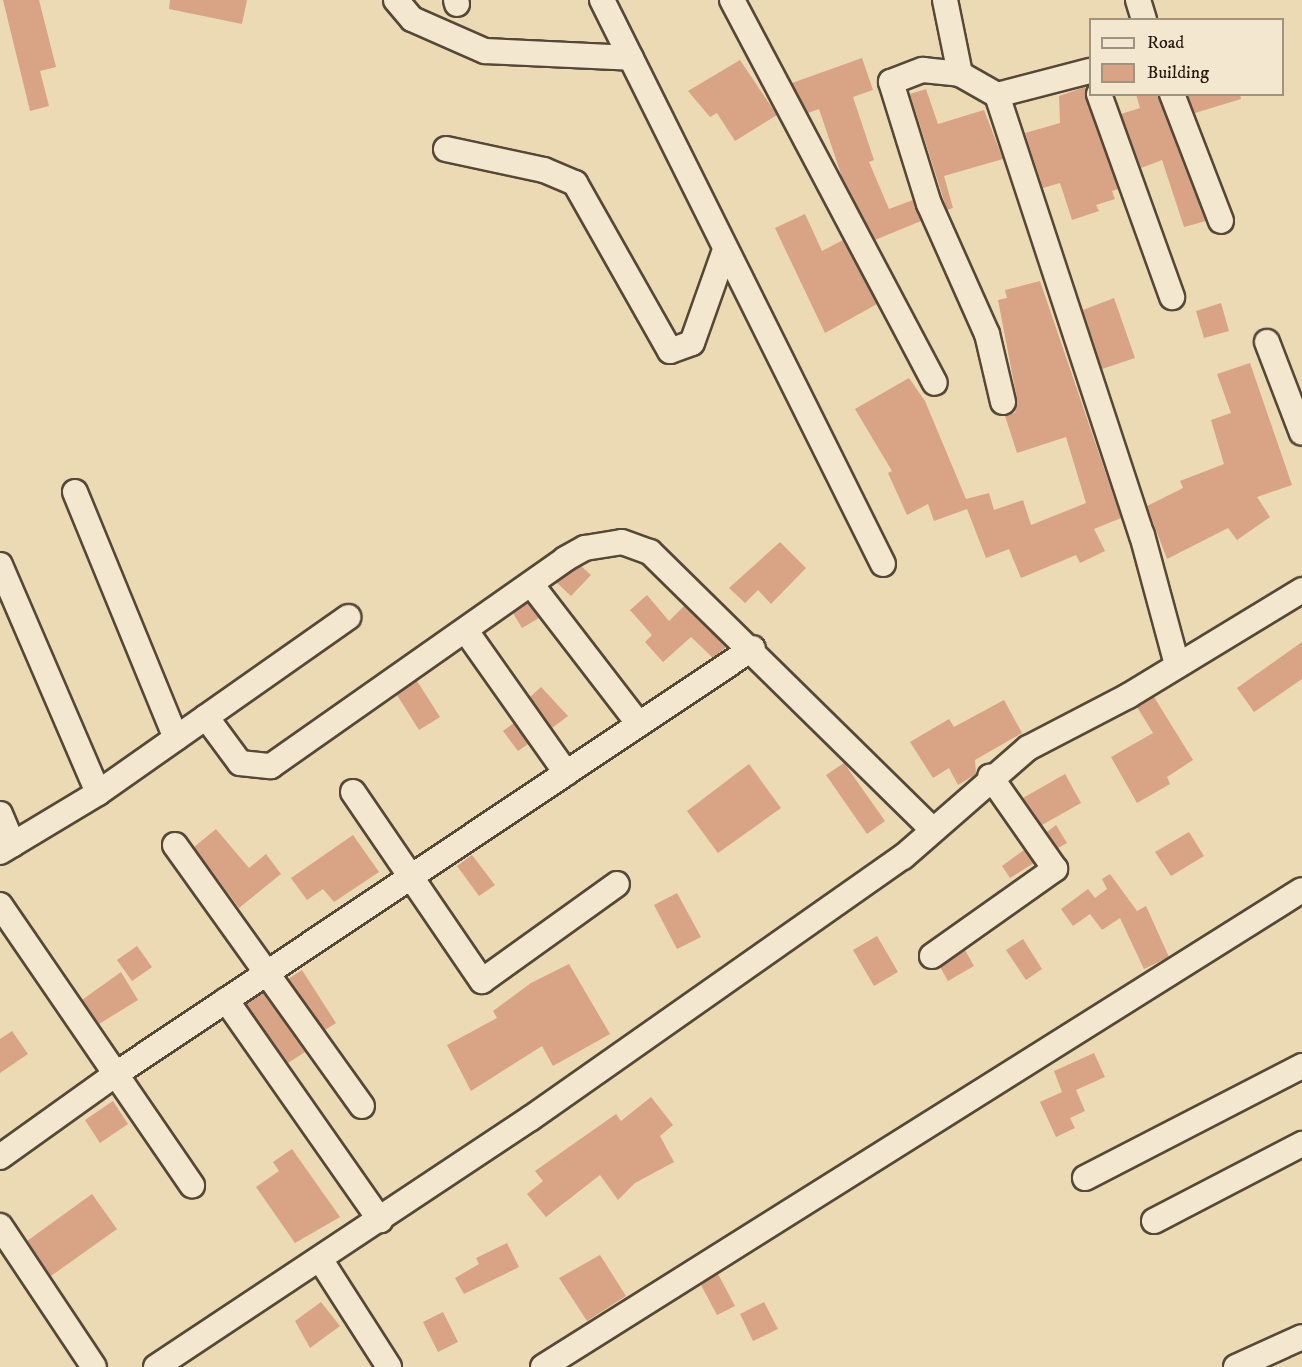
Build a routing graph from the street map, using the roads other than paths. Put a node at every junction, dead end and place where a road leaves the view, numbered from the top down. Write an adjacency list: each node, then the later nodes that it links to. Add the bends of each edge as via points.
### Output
1 (396, 0): 7 (street, via 412,19 485,51)
2 (602, 0): 7 (street)
3 (732, 0): 18 (street)
4 (945, 0): 9 (street)
5 (1138, 0): 6 (street)
6 (1143, 18)
7 (631, 58): 15 (street)
8 (1089, 71): 10 (street)
9 (960, 74): 10 (street); 19 (street, via 923,70 891,82 929,204 987,334)
10 (997, 95): 29 (street, via 1142,535)
11 (1100, 96): 16 (street)
12 (1173, 96): 14 (street)
13 (446, 149): 15 (street, via 544,170 575,183 670,351 692,343)
14 (1221, 221)
15 (725, 250): 22 (street)
16 (1172, 297)
17 (1267, 342): 20 (street)
18 (935, 383)
19 (1003, 402)
20 (1302, 433)
21 (75, 492): 32 (street)
22 (883, 564)
23 (0, 565): 36 (street)
24 (531, 584): 27 (street); 28 (street, via 585,548 622,542 638,545); 31 (street)
25 (1302, 590): 29 (street)
26 (348, 617): 30 (street)
27 (466, 631): 30 (street, via 271,766 240,763); 33 (street)
28 (753, 648): 31 (street); 38 (street)
29 (1177, 665): 34 (street, via 1028,748)
30 (206, 717): 32 (street)
31 (639, 724): 33 (street)
32 (176, 738): 36 (street)
33 (566, 773): 41 (street)
34 (990, 777): 38 (street); 45 (street, via 1055,869)
35 (353, 792): 41 (street)
36 (98, 793): 40 (street)
37 (0, 814): 40 (street)
38 (933, 829): 55 (street, via 893,863)
39 (175, 845): 46 (street)
40 (6, 848)
41 (409, 878): 42 (street, via 482,981); 46 (street)
42 (617, 884)
43 (1302, 890): 63 (street)
44 (0, 905): 49 (street)
45 (932, 956)
46 (267, 972): 47 (street); 50 (street)
47 (226, 1000): 49 (street); 55 (street)
48 (1302, 1066): 53 (street)
49 (116, 1074): 52 (street); 54 (street)
50 (362, 1106)
51 (1302, 1144): 56 (street)
52 (0, 1157)
53 (1085, 1178)
54 (192, 1185)
55 (380, 1220): 58 (street)
56 (1154, 1221)
57 (0, 1226): 60 (street)
58 (320, 1259): 61 (street); 62 (street)
59 (1302, 1337): 64 (street)
60 (94, 1367)
61 (156, 1367)
62 (389, 1367)
63 (543, 1367)
64 (1236, 1367)

